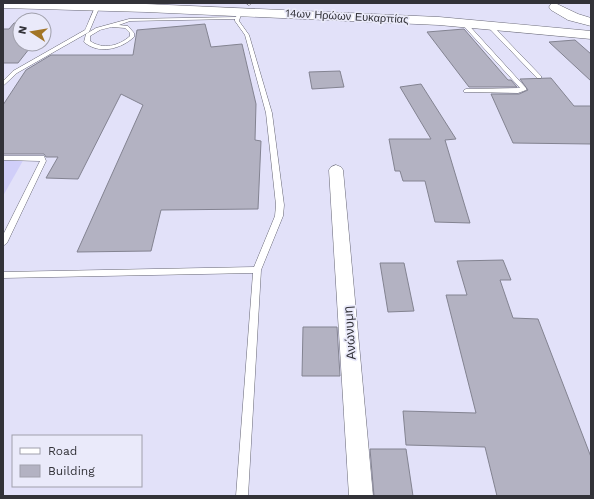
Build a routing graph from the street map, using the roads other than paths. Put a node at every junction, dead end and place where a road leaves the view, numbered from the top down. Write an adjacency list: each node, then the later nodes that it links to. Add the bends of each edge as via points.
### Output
1 (208, 3): 4 (main road, 14ων Ηρώων Ευκαρπίας)
2 (3, 4): 3 (main road, 14ων Ηρώων Ευκαρπίας)
3 (98, 6): 4 (main road, 14ων Ηρώων Ευκαρπίας); 11 (lane)
4 (243, 9): 5 (main road, 14ων Ηρώων Ευκαρπίας); 6 (main road, 14ων Ηρώων Ευκαρπίας); 10 (lane, via 128,20); 19 (lane, via 247,35 270,113 280,193 279,216)
5 (550, 16): 7 (main road, via 573,17); 8 (main road, 14ων Ηρώων Ευκαρπίας); 9 (main road, 14ων Ηρώων Ευκαρπίας); 12 (main road, 14ων Ηρώων Ευκαρπίας)
6 (463, 22): 8 (main road, 14ων Ηρώων Ευκαρπίας); 15 (lane, via 524,89)
7 (591, 22)
8 (488, 24): 13 (lane)
9 (591, 25)
10 (112, 26): 11 (lane); 11 (lane, via 126,28 132,36 124,43 102,47 87,42)
11 (90, 31): 14 (lane, via 15,72)
12 (591, 35)
13 (539, 77)
14 (3, 84)
15 (466, 91)
16 (3, 158): 18 (lane, via 42,158 43,161)
17 (336, 170): 22 (street, Ανώνυμη)
18 (3, 243)
19 (257, 270): 20 (lane); 21 (lane)
20 (3, 275)
21 (242, 496)
22 (361, 496)

